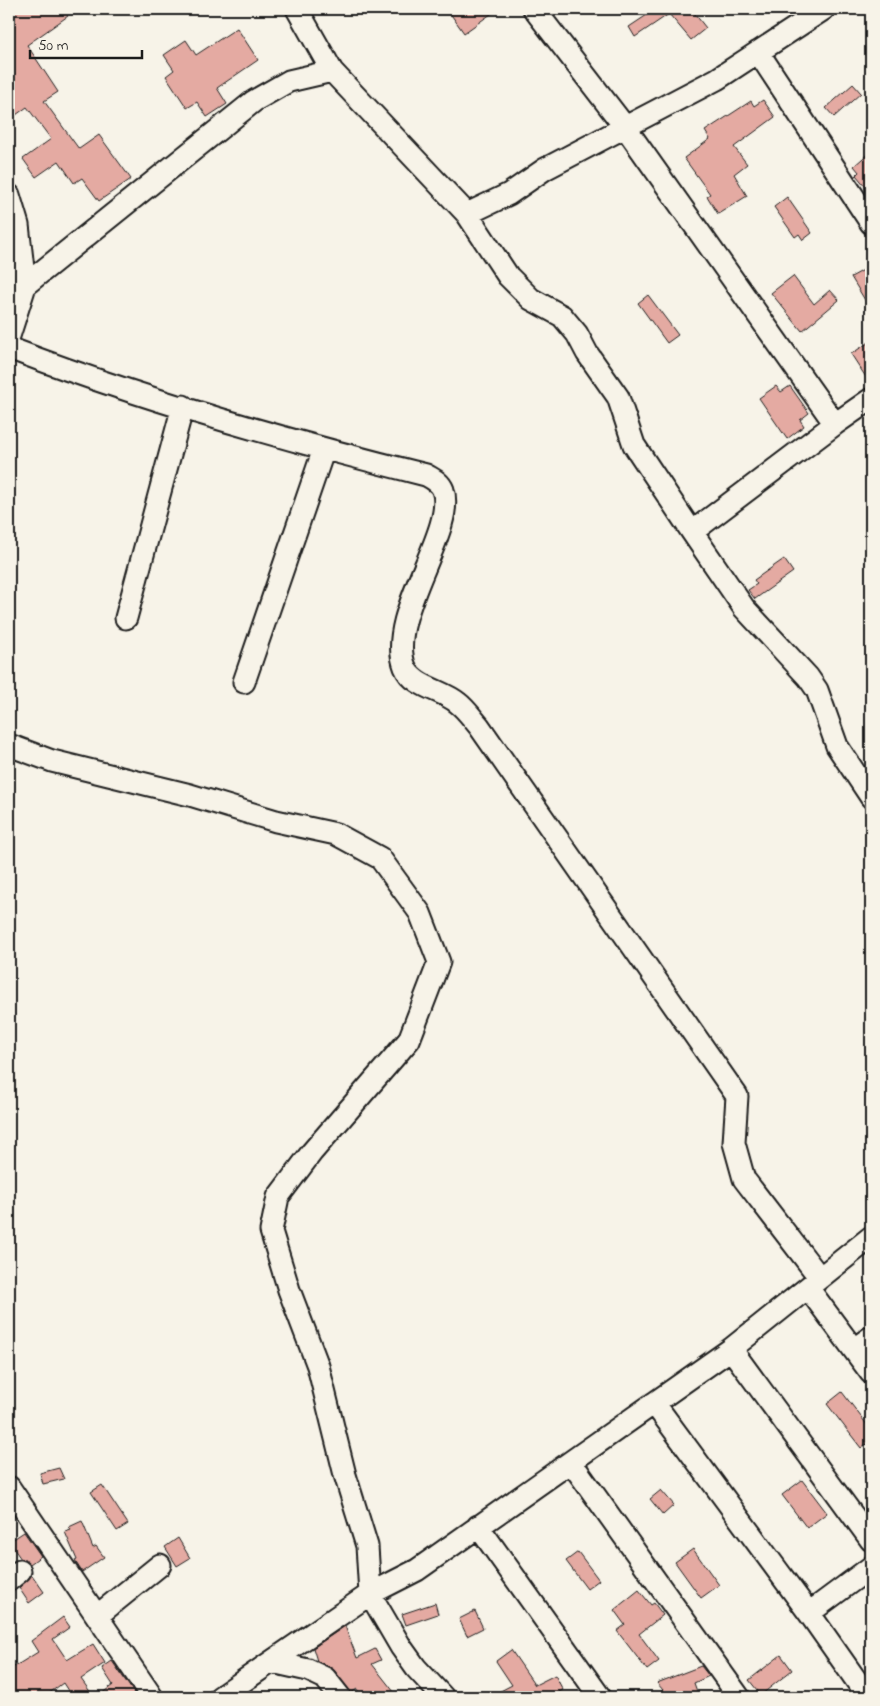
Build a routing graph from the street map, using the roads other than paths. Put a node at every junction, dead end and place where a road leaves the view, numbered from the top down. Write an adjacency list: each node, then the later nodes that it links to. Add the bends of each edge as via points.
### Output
1 (297, 9): 5 (street)
2 (534, 9): 6 (street)
3 (824, 9): 4 (street)
4 (758, 52): 6 (street, via 717,79); 9 (street)
5 (332, 71): 8 (street); 10 (street, via 289,81 254,101)
6 (625, 127): 8 (street, via 545,169 509,194); 15 (street)
7 (9, 196): 10 (street, via 18,225)
8 (467, 214): 17 (street, via 508,276 531,299 562,316 577,334 618,397 634,445)
9 (871, 223)
10 (17, 292): 11 (street)
11 (9, 336)
12 (9, 348): 14 (street, via 91,379)
13 (871, 399): 15 (street)
14 (182, 406): 16 (street); 18 (street)
15 (835, 424): 17 (street)
16 (324, 449): 19 (street); 23 (street, via 426,475 443,489 442,521 418,582 404,631 406,669 424,685 458,703 479,726 737,1096 734,1143 744,1179)
17 (692, 532): 21 (street, via 744,608 813,684 837,746)
18 (126, 618)
19 (244, 682)
20 (9, 745): 35 (street, via 52,761 336,834 380,858 420,913 439,962 409,1040 312,1152 278,1197 271,1231 318,1366 345,1475 367,1546)
21 (871, 797)
22 (871, 1237): 23 (street)
23 (814, 1283): 25 (street); 26 (street)
24 (871, 1336): 26 (street)
25 (732, 1349): 28 (street); 32 (street)
26 (854, 1350): 27 (street)
27 (871, 1373)
28 (654, 1403): 29 (street); 36 (street)
29 (571, 1462): 31 (street); 44 (street)
30 (9, 1487): 37 (street)
31 (478, 1526): 35 (street, via 417,1570); 43 (street)
32 (871, 1540)
33 (160, 1565): 37 (street)
34 (871, 1567): 36 (street)
35 (370, 1594): 38 (street); 42 (street, via 401,1647)
36 (809, 1613): 45 (street)
37 (96, 1616): 39 (street)
38 (272, 1662): 40 (street); 41 (street, via 308,1670 326,1678)
39 (152, 1697)
40 (220, 1697)
41 (340, 1697)
42 (443, 1697)
43 (600, 1697)
44 (739, 1697)
45 (868, 1697)

